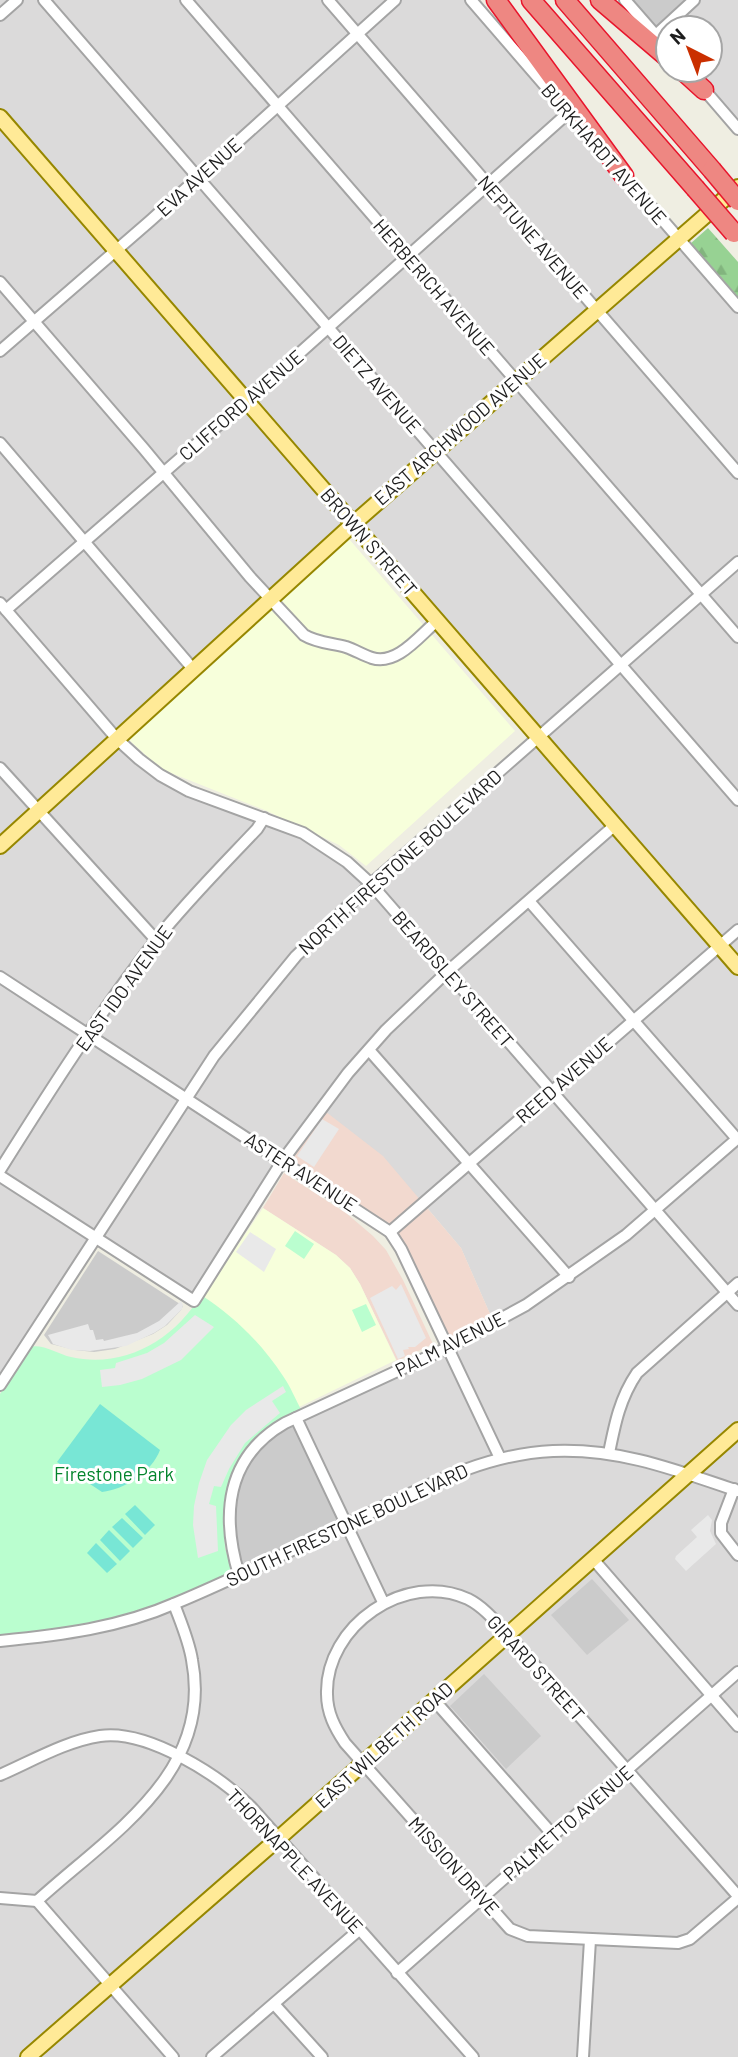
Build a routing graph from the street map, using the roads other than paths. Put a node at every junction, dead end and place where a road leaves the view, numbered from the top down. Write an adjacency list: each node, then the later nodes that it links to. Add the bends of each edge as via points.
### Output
1 (17, 0): 14 (street)
2 (44, 0): 26 (street, DIETZ AVENUE)
3 (186, 0): 21 (street, HERBERICH AVENUE)
4 (328, 0): 16 (street, NEPTUNE AVENUE)
5 (395, 0): 16 (street, EVA AVENUE)
6 (471, 0): 22 (street, BURKHARDT AVENUE)
7 (496, 0): 25 (highway)
8 (531, 0): 30 (highway, bridge)
9 (565, 0): 29 (highway, bridge)
10 (600, 0): 17 (highway)
11 (625, 0): 15 (street)
12 (694, 0): 13 (street)
13 (679, 14)
14 (0, 15)
15 (654, 33)
16 (357, 34): 21 (street, EVA AVENUE); 27 (street, NEPTUNE AVENUE)
17 (654, 46)
18 (697, 84): 20 (highway)
19 (699, 84): 20 (street)
20 (704, 90): 24 (street)
21 (278, 105): 26 (street, EVA AVENUE); 33 (street, HERBERICH AVENUE)
22 (568, 113): 25 (street, BURKHARDT AVENUE); 27 (street, CLIFFORD AVENUE)
23 (0, 117): 32 (main road, BROWN STREET)
24 (738, 129)
25 (624, 176): 31 (street, BURKHARDT AVENUE)
26 (198, 177): 32 (street, EVA AVENUE); 38 (street, DIETZ AVENUE)
27 (488, 185): 33 (street, CLIFFORD AVENUE); 36 (street, NEPTUNE AVENUE)
28 (738, 187): 31 (main road, EAST ARCHWOOD AVENUE)
29 (738, 201)
30 (736, 235)
31 (678, 239): 35 (street, BURKHARDT AVENUE); 36 (main road, EAST ARCHWOOD AVENUE)
32 (116, 251): 37 (street, EVA AVENUE); 41 (main road, BROWN STREET)
33 (408, 257): 38 (street, CLIFFORD AVENUE); 40 (street, HERBERICH AVENUE)
34 (0, 282): 37 (street)
35 (738, 307)
36 (597, 311): 40 (main road, EAST ARCHWOOD AVENUE); 44 (street, NEPTUNE AVENUE)
37 (34, 322): 39 (street, EVA AVENUE); 45 (street)
38 (328, 328): 41 (street, CLIFFORD AVENUE); 43 (street, DIETZ AVENUE)
39 (0, 351)
40 (516, 381): 43 (main road, EAST ARCHWOOD AVENUE); 49 (street, HERBERICH AVENUE)
41 (246, 401): 45 (street, CLIFFORD AVENUE); 46 (main road, BROWN STREET)
42 (0, 443): 47 (street)
43 (435, 452): 46 (main road, EAST ARCHWOOD AVENUE); 54 (street, DIETZ AVENUE)
44 (738, 472)
45 (164, 473): 47 (street, CLIFFORD AVENUE); 50 (street)
46 (353, 524): 50 (main road, EAST ARCHWOOD AVENUE); 52 (main road, BROWN STREET)
47 (85, 541): 51 (street, CLIFFORD AVENUE); 55 (street)
48 (738, 562): 49 (street, NORTH FIRESTONE BOULEVARD)
49 (701, 595): 53 (street, HERBERICH AVENUE); 54 (street, NORTH FIRESTONE BOULEVARD)
50 (270, 599): 52 (street, via 314,641 374,659 397,655); 55 (main road, EAST ARCHWOOD AVENUE)
51 (3, 607): 57 (street, BEARDSLEY STREET)
52 (437, 621): 56 (main road, BROWN STREET)
53 (738, 637)
54 (621, 665): 56 (street, NORTH FIRESTONE BOULEVARD); 59 (street, DIETZ AVENUE)
55 (193, 669): 57 (main road, EAST ARCHWOOD AVENUE)
56 (538, 737): 62 (main road, BROWN STREET); 64 (street, NORTH FIRESTONE BOULEVARD)
57 (117, 739): 60 (main road, EAST ARCHWOOD AVENUE); 61 (street, BEARDSLEY STREET, via 177,785)
58 (0, 768): 60 (street)
59 (738, 800)
60 (38, 811): 63 (main road, EAST ARCHWOOD AVENUE); 67 (street)
61 (264, 818): 64 (street, BEARDSLEY STREET, via 327,846); 67 (street, EAST IDO AVENUE)
62 (614, 826): 65 (street); 68 (main road, BROWN STREET)
63 (0, 846)
64 (371, 884): 70 (street, BEARDSLEY STREET); 76 (street, NORTH FIRESTONE BOULEVARD, via 279,975)
65 (529, 901): 70 (street); 72 (street)
66 (738, 930): 68 (street, REED AVENUE)
67 (156, 940): 73 (street, EAST IDO AVENUE)
68 (719, 946): 69 (main road, BROWN STREET); 72 (street, REED AVENUE)
69 (738, 967)
70 (447, 972): 74 (street); 75 (street, BEARDSLEY STREET)
71 (0, 977): 73 (street, ASTER AVENUE)
72 (633, 1020): 75 (street, REED AVENUE); 77 (street)
73 (88, 1034): 76 (street, ASTER AVENUE); 80 (street, EAST IDO AVENUE)
74 (369, 1050): 78 (street); 79 (street)
75 (551, 1091): 79 (street, REED AVENUE); 82 (street, BEARDSLEY STREET)
76 (187, 1097): 78 (street, ASTER AVENUE); 84 (street, NORTH FIRESTONE BOULEVARD)
77 (737, 1138): 82 (street, PALM AVENUE)
78 (284, 1160): 83 (street, ASTER AVENUE); 84 (street, via 194,1301)
79 (470, 1163): 83 (street, REED AVENUE); 85 (street)
80 (0, 1170)
81 (0, 1176): 84 (street)
82 (655, 1211): 85 (street, PALM AVENUE); 87 (street, BEARDSLEY STREET)
83 (390, 1232): 89 (street, ASTER AVENUE)
84 (96, 1238): 90 (street, NORTH FIRESTONE BOULEVARD)
85 (569, 1277): 89 (street, PALM AVENUE)
86 (738, 1283): 87 (street)
87 (727, 1293): 88 (street, BEARDSLEY STREET); 93 (street, via 637,1373 618,1409)
88 (738, 1305)
89 (447, 1348): 91 (street, PALM AVENUE); 94 (street, ASTER AVENUE)
90 (0, 1385)
91 (296, 1418): 97 (street); 100 (street, PALM AVENUE, via 258,1444 234,1485 229,1527)
92 (738, 1430): 95 (main road, EAST WILBETH ROAD)
93 (609, 1453): 94 (street, SOUTH FIRESTONE BOULEVARD, via 553,1451); 95 (street, SOUTH FIRESTONE BOULEVARD)
94 (500, 1458): 97 (street, SOUTH FIRESTONE BOULEVARD, via 447,1476)
95 (690, 1473): 96 (street, SOUTH FIRESTONE BOULEVARD); 99 (main road, EAST WILBETH ROAD)
96 (736, 1490): 98 (street, via 721,1533)
97 (346, 1524): 100 (street, SOUTH FIRESTONE BOULEVARD); 101 (street)
98 (738, 1555)
99 (593, 1559): 103 (main road, EAST WILBETH ROAD); 106 (street)
100 (239, 1575): 102 (street, SOUTH FIRESTONE BOULEVARD)
101 (383, 1602): 103 (street, GIRARD STREET, via 416,1592 441,1591 477,1605); 110 (street, MISSION DRIVE, via 341,1644 327,1683 336,1729)
102 (174, 1604): 104 (street, SOUTH FIRESTONE BOULEVARD, via 75,1633); 109 (street, via 189,1647 194,1681 193,1709)
103 (508, 1635): 107 (main road, EAST WILBETH ROAD); 111 (street, GIRARD STREET)
104 (0, 1641)
105 (738, 1672): 106 (street, PALMETTO AVENUE)
106 (712, 1696): 108 (street); 111 (street, PALMETTO AVENUE)
107 (434, 1700): 110 (main road, EAST WILBETH ROAD); 113 (street)
108 (738, 1726)
109 (180, 1758): 112 (street, THORNAPPLE AVENUE, via 140,1740 102,1736); 114 (street, THORNAPPLE AVENUE, via 221,1781); 117 (street, via 141,1809)
110 (363, 1764): 114 (main road, EAST WILBETH ROAD); 118 (street, MISSION DRIVE)
111 (627, 1770): 113 (street, PALMETTO AVENUE); 115 (street, GIRARD STREET)
112 (0, 1775)
113 (553, 1835): 118 (street, PALMETTO AVENUE)
114 (279, 1838): 119 (street, THORNAPPLE AVENUE); 122 (main road, EAST WILBETH ROAD)
115 (738, 1897): 120 (street, MISSION DRIVE, via 685,1942)
116 (0, 1898): 117 (street)
117 (37, 1900): 122 (street)
118 (482, 1900): 120 (street, MISSION DRIVE, via 521,1934); 121 (street, PALMETTO AVENUE)
119 (359, 1930): 121 (street, THORNAPPLE AVENUE); 123 (street)
120 (590, 1940): 129 (street)
121 (397, 1973): 128 (street, THORNAPPLE AVENUE)
122 (110, 1985): 124 (main road, EAST WILBETH ROAD); 125 (street)
123 (274, 2004): 126 (street); 127 (street)
124 (28, 2057)
125 (173, 2057)
126 (212, 2057)
127 (321, 2057)
128 (473, 2057)
129 (583, 2057)

